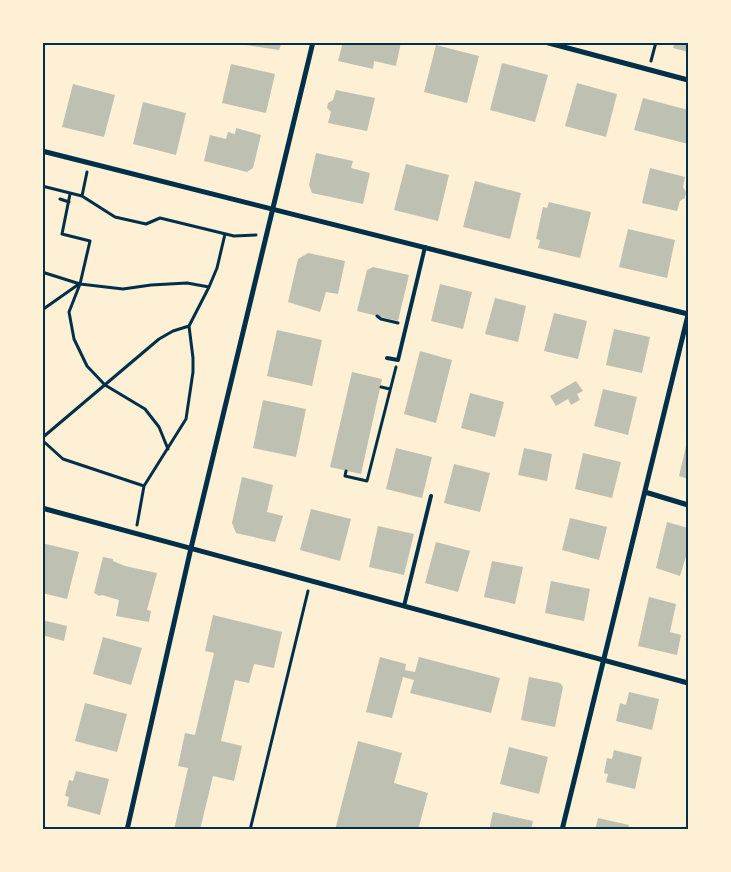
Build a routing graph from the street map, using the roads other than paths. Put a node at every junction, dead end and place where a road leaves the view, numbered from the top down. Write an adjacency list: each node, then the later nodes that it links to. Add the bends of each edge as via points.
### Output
1 (313, 42): 5 (street)
2 (545, 42): 3 (street)
3 (688, 80)
4 (42, 151): 5 (street)
5 (273, 209): 6 (street); 13 (street)
6 (425, 247): 7 (street); 8 (lane, via 398,360)
7 (688, 314): 9 (street)
8 (387, 358)
9 (645, 492): 11 (street); 15 (street)
10 (431, 496): 14 (lane)
11 (688, 505)
12 (42, 508): 13 (street)
13 (191, 548): 14 (street); 17 (street)
14 (404, 606): 15 (street)
15 (603, 661): 16 (street); 18 (street)
16 (688, 683)
17 (127, 830)
18 (562, 830)

